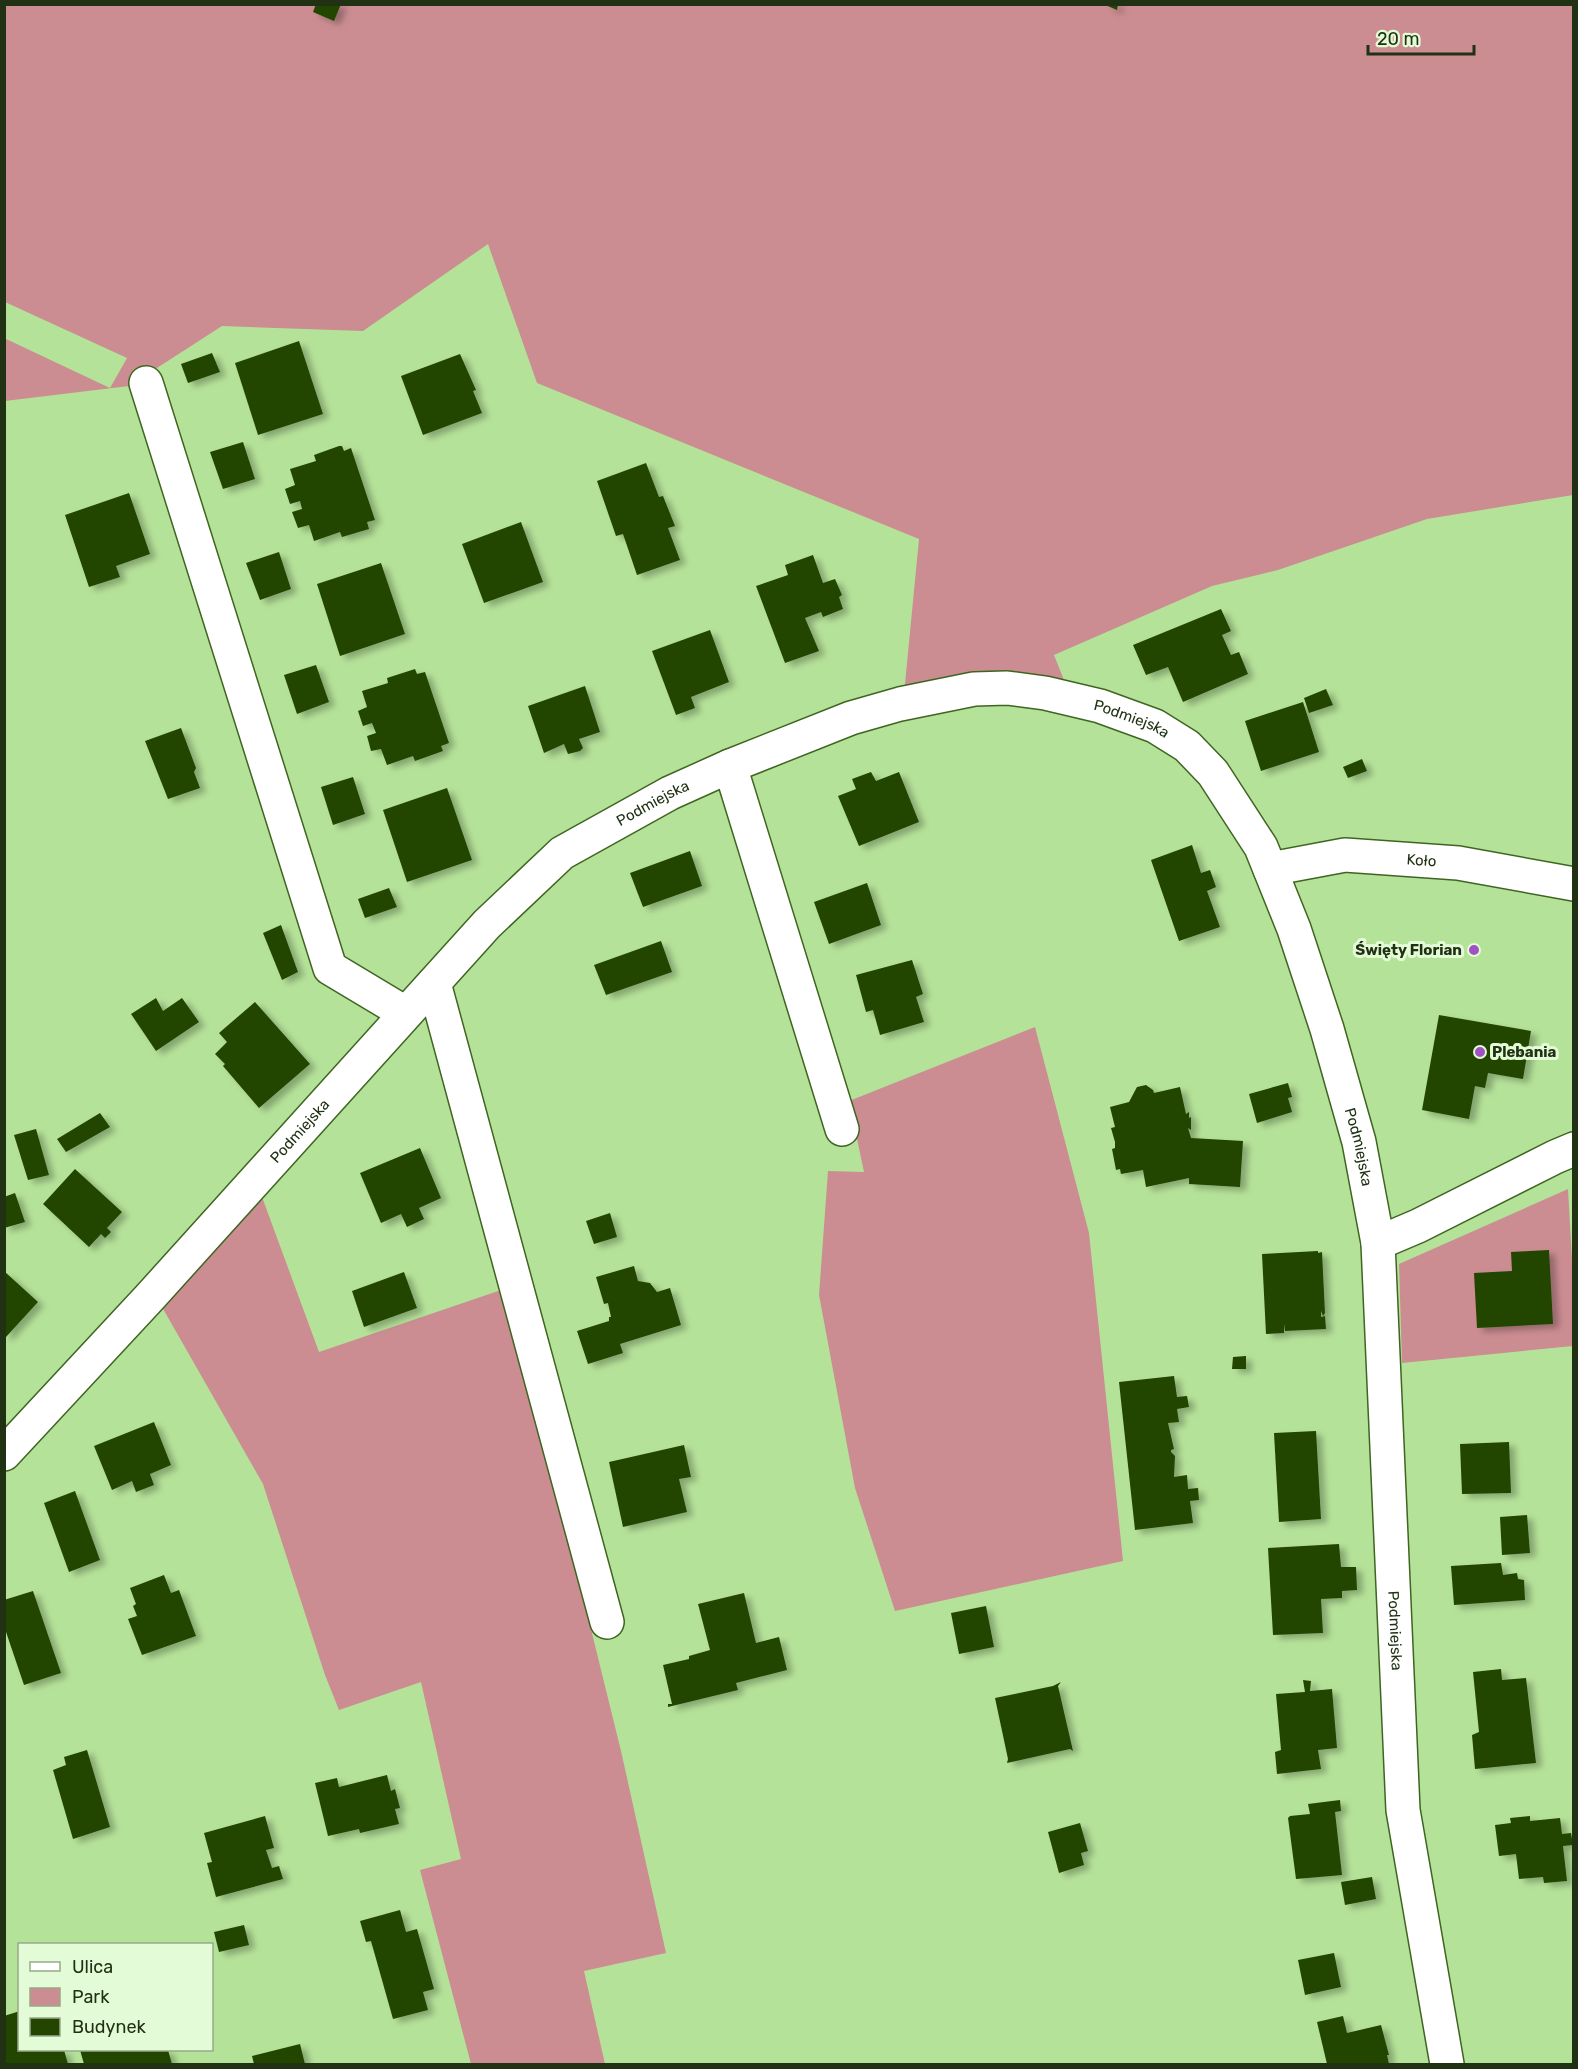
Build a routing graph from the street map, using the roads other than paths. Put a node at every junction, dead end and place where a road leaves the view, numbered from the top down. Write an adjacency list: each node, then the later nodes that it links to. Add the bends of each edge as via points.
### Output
1 (146, 383): 6 (street, via 330,968)
2 (730, 766): 3 (street, Podmiejska, via 851,718 900,704 974,689 1045,693 1100,706 1155,726 1187,746 1214,773 1261,847); 5 (street, Podmiejska, via 670,792 561,853); 8 (street)
3 (1270, 869): 4 (street, Koło, via 1345,855 1458,863); 11 (street, Podmiejska, via 1294,928 1351,1110)
4 (1574, 884)
5 (434, 982): 6 (street, Podmiejska); 13 (street)
6 (405, 1013): 12 (street, Podmiejska)
7 (1574, 1128): 10 (street)
8 (842, 1129)
9 (1574, 1149): 10 (street)
10 (1533, 1168): 11 (street)
11 (1378, 1243): 14 (street, Podmiejska, via 1403,1810)
12 (4, 1454)
13 (606, 1622)
14 (1447, 2064)

